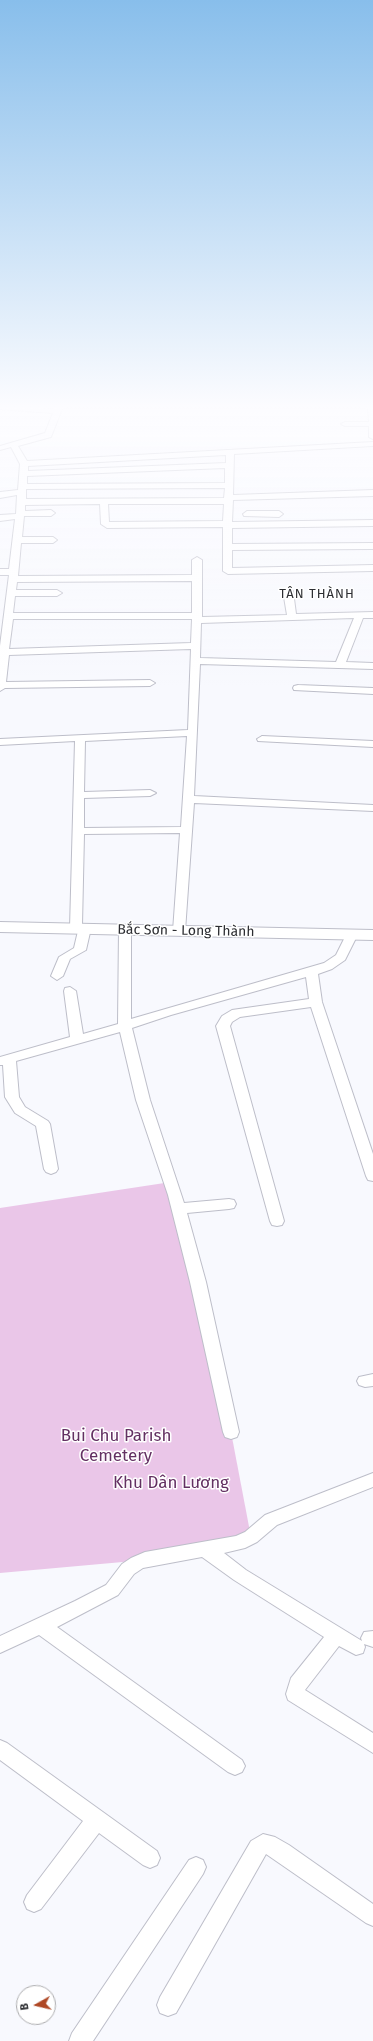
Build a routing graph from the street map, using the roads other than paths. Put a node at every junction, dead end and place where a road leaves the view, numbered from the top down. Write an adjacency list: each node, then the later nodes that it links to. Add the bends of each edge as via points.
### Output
1 (219, 499): 5 (street)
2 (229, 499): 13 (street)
3 (257, 499): 8 (street)
4 (21, 502): 5 (street); 10 (street)
5 (104, 502): 13 (street, via 107,525)
6 (51, 513): 10 (street)
7 (247, 514): 8 (street)
8 (256, 514): 9 (street)
9 (278, 514)
10 (20, 515): 11 (street); 14 (street)
11 (0, 518)
12 (373, 523): 13 (street)
13 (227, 524): 17 (street)
14 (17, 540): 15 (street); 21 (street)
15 (53, 540)
16 (373, 546): 17 (street)
17 (227, 547): 19 (street, via 228,571)
18 (197, 560): 22 (street)
19 (373, 568)
20 (0, 572): 21 (street)
21 (13, 576): 22 (street); 25 (street)
22 (197, 578): 32 (street)
23 (288, 591): 31 (street)
24 (57, 593): 25 (street)
25 (11, 595): 26 (street); 30 (street)
26 (0, 597)
27 (45, 607): 30 (street)
28 (360, 615): 29 (street); 31 (street); 36 (street)
29 (373, 615)
30 (7, 617): 32 (street); 34 (street)
31 (292, 617): 32 (street)
32 (197, 618): 33 (street)
33 (196, 646): 34 (street); 35 (street)
34 (4, 652): 37 (street)
35 (195, 661): 36 (street); 44 (street)
36 (340, 664): 38 (street)
37 (1, 666): 40 (street)
38 (373, 666)
39 (150, 683): 40 (street, via 84,680)
40 (0, 685): 41 (street)
41 (0, 688)
42 (298, 688): 43 (street)
43 (373, 691)
44 (193, 733): 45 (street, via 94,733); 51 (street)
45 (80, 738): 47 (street); 50 (street)
46 (262, 739): 48 (street)
47 (0, 742)
48 (373, 744)
49 (150, 793): 50 (street)
50 (78, 795): 54 (street)
51 (188, 799): 52 (street); 53 (street)
52 (373, 808)
53 (187, 830): 54 (street); 58 (street)
54 (78, 831): 56 (street)
55 (0, 927): 56 (main road, Bắc Sơn - Long Thành)
56 (80, 928): 57 (main road, Bắc Sơn - Long Thành); 62 (street, via 80,950 65,957)
57 (125, 929): 58 (main road, Bắc Sơn - Long Thành); 65 (street)
58 (179, 931): 59 (main road, Bắc Sơn - Long Thành)
59 (352, 934): 60 (main road, Bắc Sơn - Long Thành); 61 (street, via 341,957 328,966)
60 (373, 935)
61 (311, 972): 64 (street); 65 (street, via 166,1012)
62 (57, 976)
63 (70, 991): 66 (street)
64 (316, 1002): 69 (street); 72 (street, via 236,1013 227,1019 223,1026)
65 (125, 1026): 66 (street); 71 (street, via 143,1100)
66 (77, 1040): 67 (street)
67 (5, 1060): 68 (street, via 12,1098 20,1110 43,1124)
68 (51, 1169)
69 (373, 1176)
70 (229, 1204): 71 (street)
71 (179, 1209): 73 (street)
72 (277, 1221)
73 (232, 1432)
74 (373, 1480): 75 (street, via 271,1520 252,1537 239,1543)
75 (206, 1550): 76 (street, via 137,1563 128,1569 112,1590); 77 (street, via 240,1575)
76 (41, 1626): 79 (street); 82 (street)
77 (337, 1634): 78 (street); 80 (street, via 298,1684 296,1694)
78 (366, 1641)
79 (0, 1645)
80 (373, 1744)
81 (0, 1749): 83 (street)
82 (235, 1766)
83 (97, 1819): 84 (street); 86 (street)
84 (150, 1858)
85 (196, 1867): 89 (street)
86 (34, 1902)
87 (373, 1916): 88 (street, via 282,1852 263,1844 258,1848)
88 (168, 2005)
89 (80, 2041)

